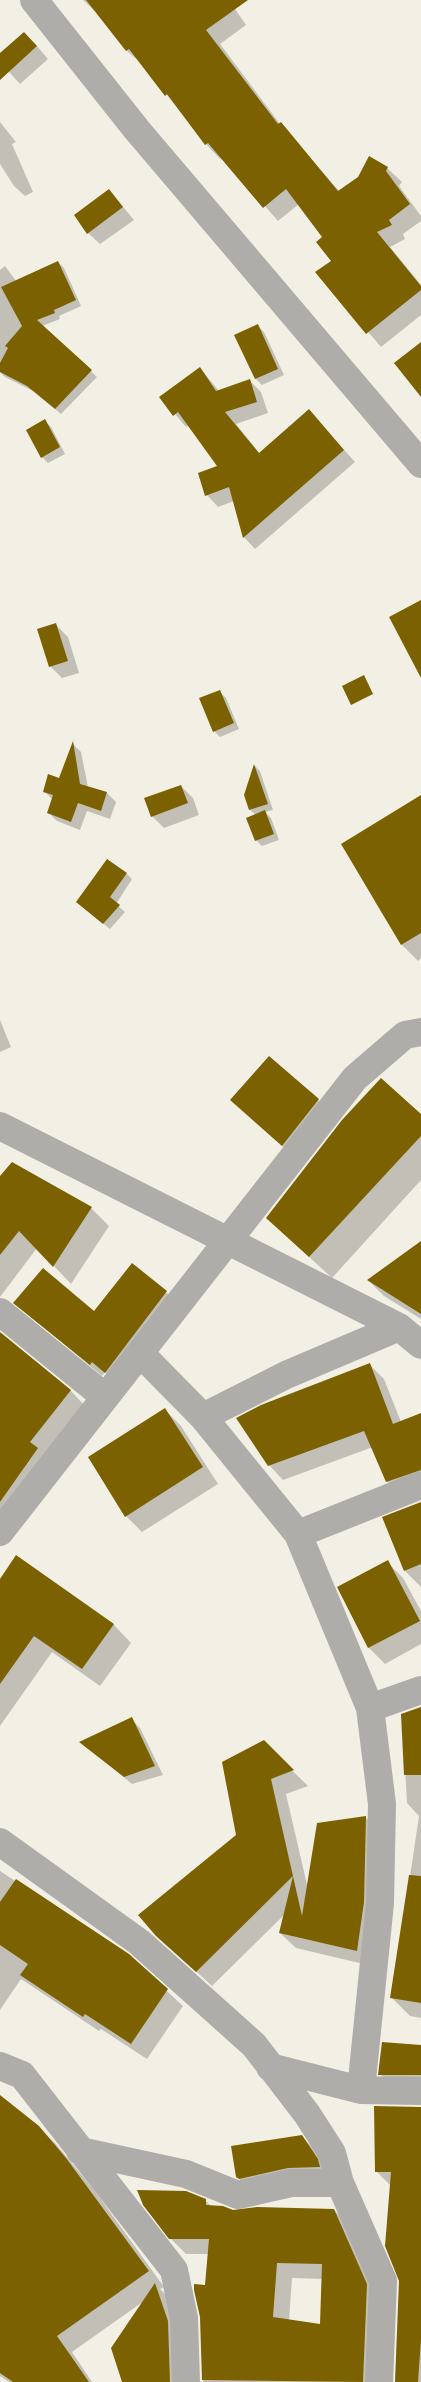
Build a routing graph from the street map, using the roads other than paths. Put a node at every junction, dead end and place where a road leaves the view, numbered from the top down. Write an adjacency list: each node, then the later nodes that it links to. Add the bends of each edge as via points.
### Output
1 (34, 0): 2 (street, via 137,130)
2 (421, 464)
3 (421, 1032): 5 (street, via 405,1035 355,1078)
4 (1, 1130): 5 (street)
5 (227, 1242): 7 (street); 9 (street)
6 (0, 1312): 10 (street)
7 (398, 1327): 8 (street); 11 (street, via 286,1375)
8 (421, 1345)
9 (140, 1354): 10 (street); 11 (street)
10 (105, 1397): 13 (street)
11 (203, 1417): 15 (street)
12 (421, 1485): 15 (street)
13 (10, 1500): 14 (street)
14 (0, 1532)
15 (298, 1534): 17 (street)
16 (421, 1690): 17 (street)
17 (370, 1708): 21 (street, via 382,1804 380,1903)
18 (0, 1842): 20 (street, via 139,1942 254,2045)
19 (0, 2066): 23 (street, via 22,2075)
20 (270, 2067): 21 (street); 24 (street, via 307,2114 332,2153)
21 (360, 2090): 22 (street)
22 (421, 2091)
23 (80, 2151): 24 (street, via 186,2174 238,2195 291,2183); 25 (street, via 174,2270 184,2318)
24 (340, 2183): 26 (street, via 383,2281)
25 (186, 2382)
26 (379, 2382)

